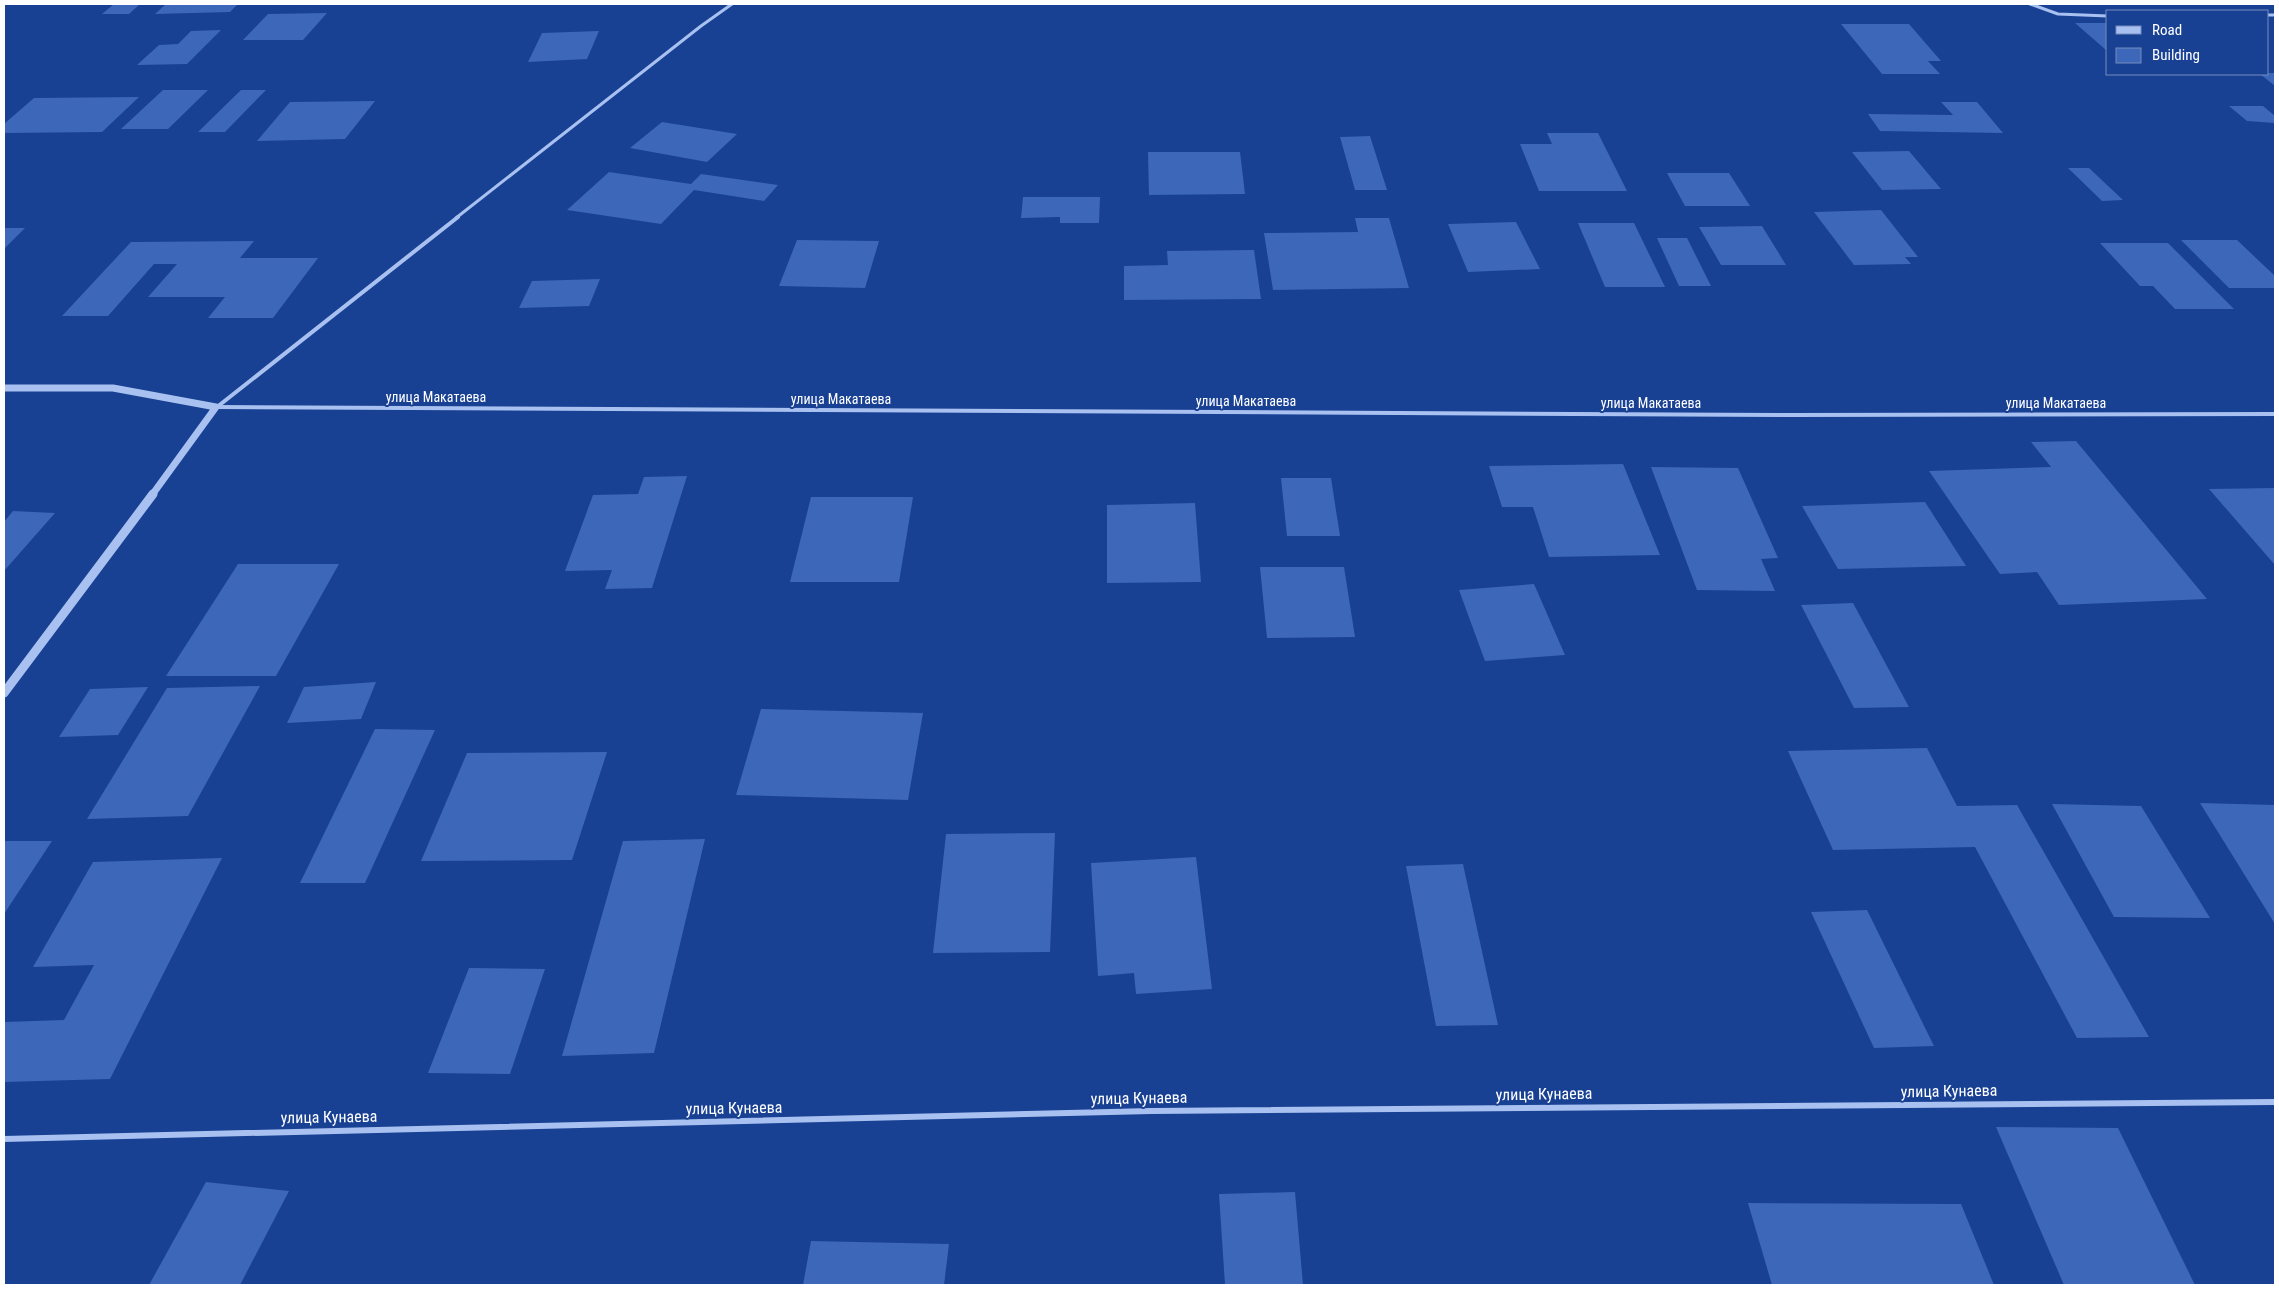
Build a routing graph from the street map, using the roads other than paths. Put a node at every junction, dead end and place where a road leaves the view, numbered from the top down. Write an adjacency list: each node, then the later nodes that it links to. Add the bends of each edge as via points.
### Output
1 (732, 4): 5 (street)
2 (2030, 4): 3 (street, via 2052,12)
3 (2106, 16)
4 (4, 388): 5 (street, via 113,388)
5 (216, 407): 6 (street, улица Макатаева, via 1771,415); 7 (street)
6 (2275, 414)
7 (4, 693)
8 (2275, 1102): 9 (street, улица Кунаева, via 1151,1111)
9 (4, 1138)

